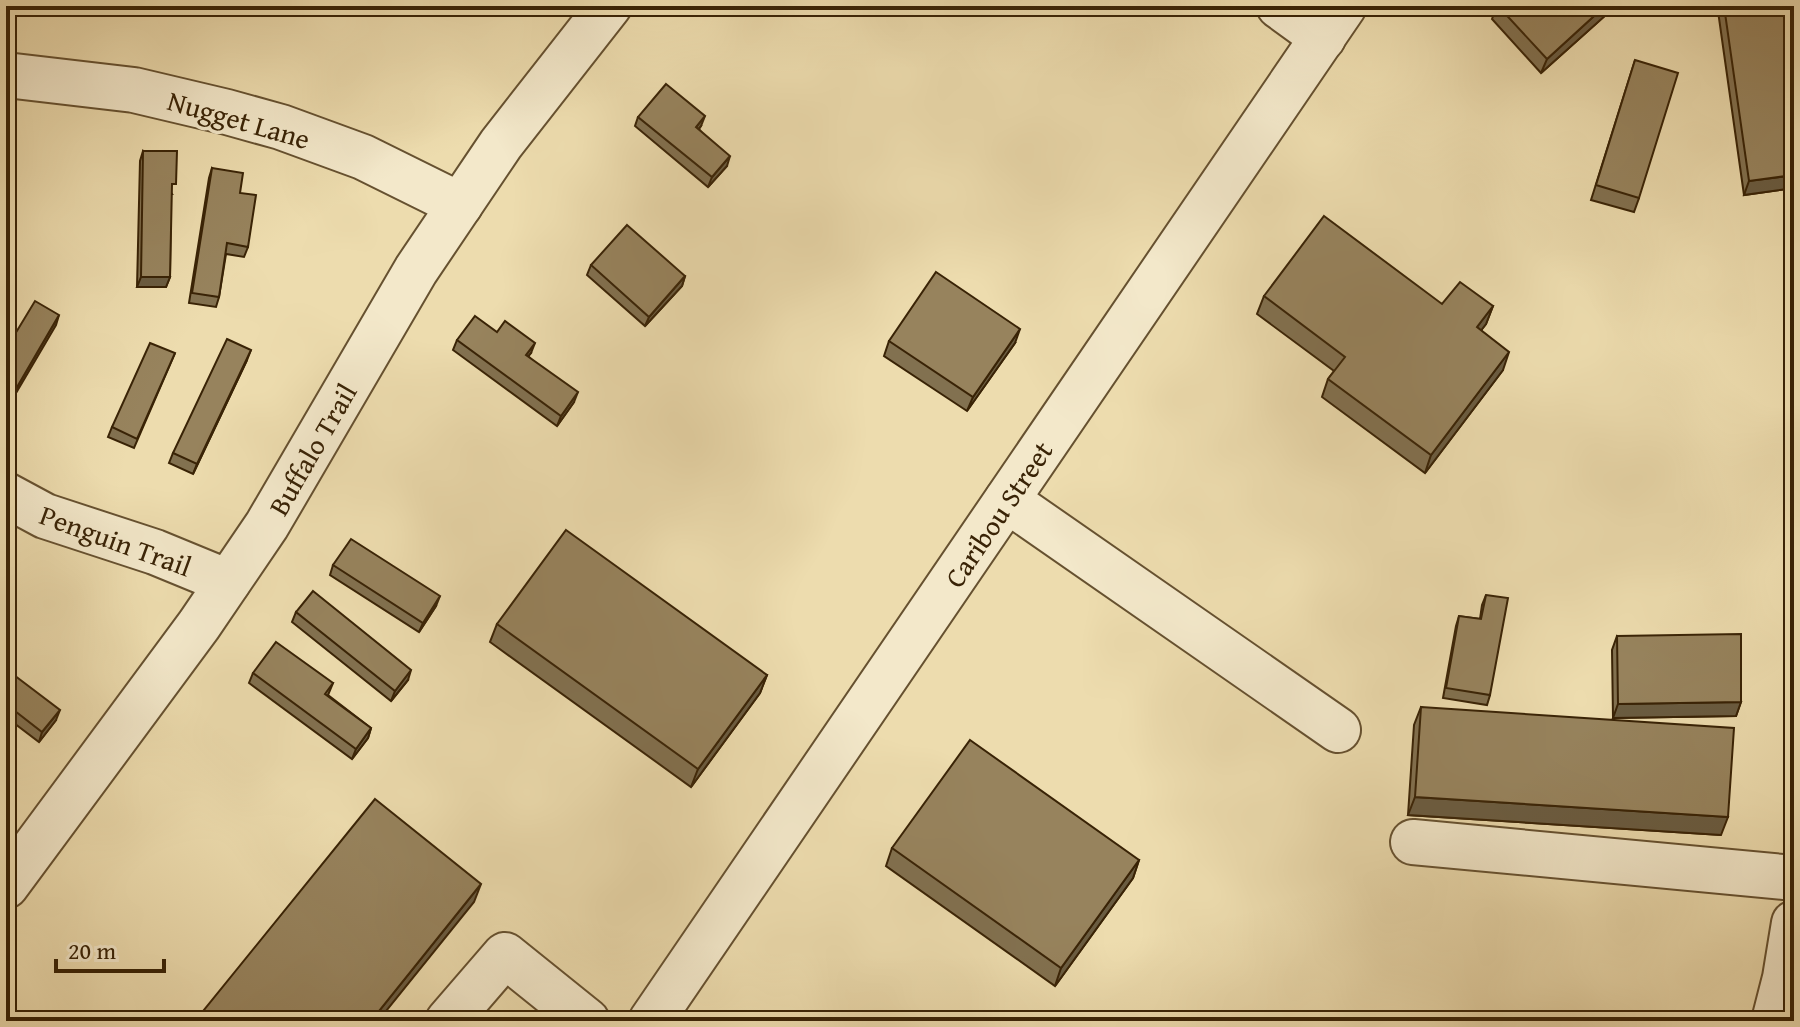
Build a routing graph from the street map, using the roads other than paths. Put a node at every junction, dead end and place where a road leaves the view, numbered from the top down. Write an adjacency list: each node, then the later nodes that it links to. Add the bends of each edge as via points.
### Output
1 (609, 6): 5 (street, Buffalo Trail)
2 (1279, 6): 3 (street)
3 (1333, 22): 7 (street, Caribou Street)
4 (6, 75): 5 (street, Nugget Lane, via 134,90 281,127 363,157)
5 (460, 205): 8 (street, Buffalo Trail)
6 (6, 495): 8 (street, Penguin Trail, via 45,516)
7 (1007, 500): 9 (street); 16 (street, Caribou Street)
8 (228, 582): 12 (street, Buffalo Trail)
9 (1338, 730)
10 (1413, 842): 11 (street)
11 (1794, 878)
12 (6, 886)
13 (1794, 923): 17 (street)
14 (448, 1021): 15 (street, via 505,955)
15 (587, 1021)
16 (651, 1021)
17 (1774, 1021)

